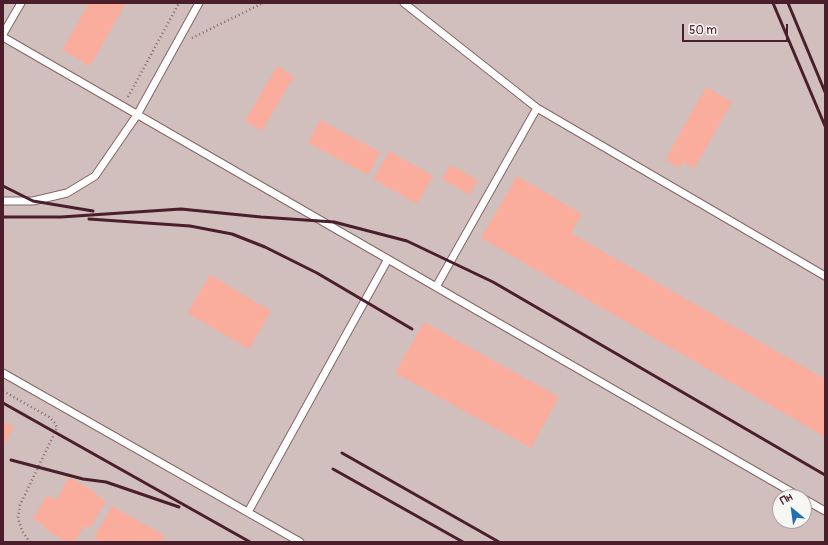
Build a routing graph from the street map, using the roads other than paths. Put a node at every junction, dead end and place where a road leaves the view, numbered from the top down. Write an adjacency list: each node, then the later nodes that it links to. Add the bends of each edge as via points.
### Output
1 (21, 3): 4 (lane)
2 (198, 3): 7 (lane)
3 (404, 3): 6 (lane)
4 (3, 34)
5 (3, 37): 7 (lane)
6 (537, 108): 10 (lane); 11 (lane)
7 (137, 115): 8 (lane, via 95,176 67,193 33,201); 9 (lane)
8 (3, 201)
9 (388, 259): 11 (lane); 16 (lane)
10 (825, 276)
11 (436, 287): 13 (lane)
12 (3, 373): 16 (lane)
13 (786, 489)
14 (812, 504): 15 (lane)
15 (825, 511)
16 (248, 512): 17 (lane)
17 (300, 542)

